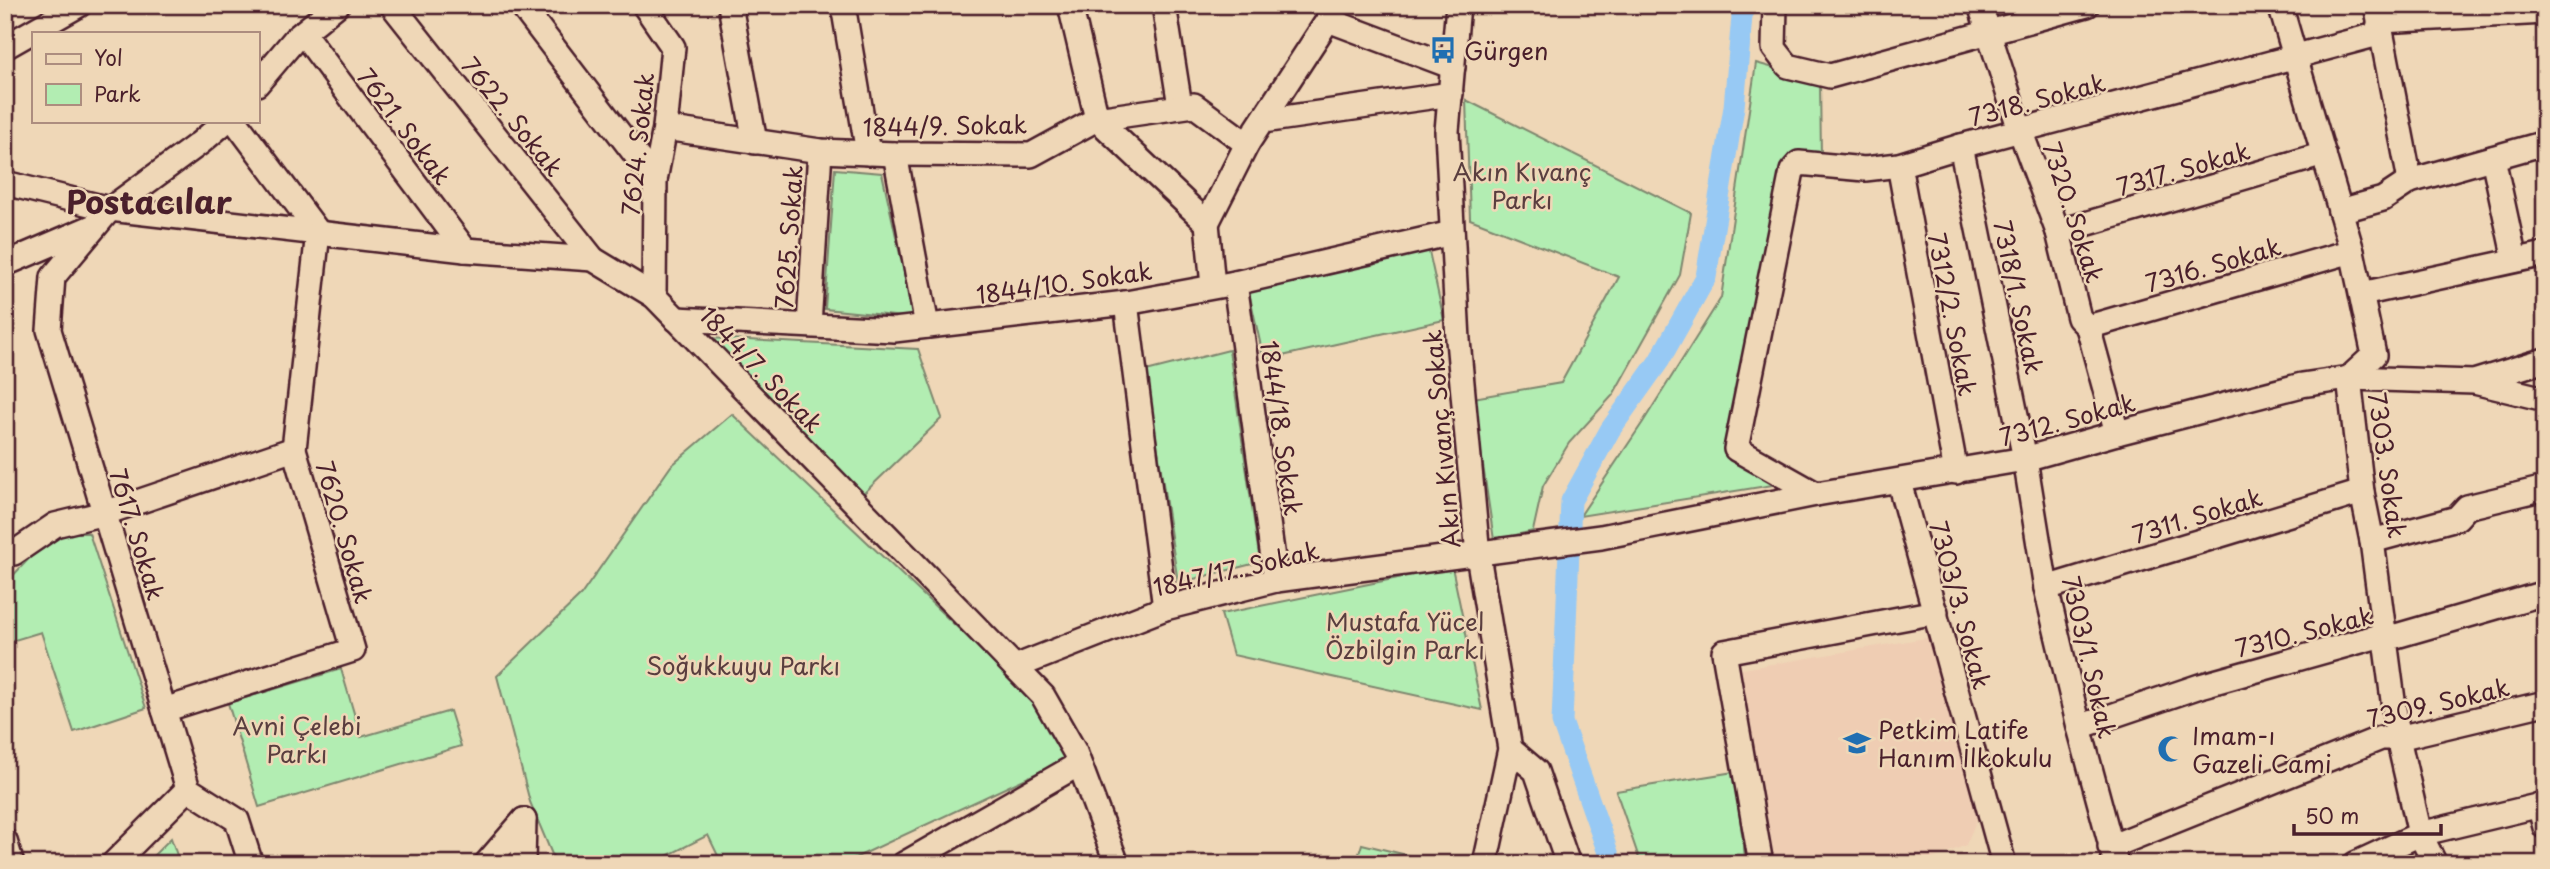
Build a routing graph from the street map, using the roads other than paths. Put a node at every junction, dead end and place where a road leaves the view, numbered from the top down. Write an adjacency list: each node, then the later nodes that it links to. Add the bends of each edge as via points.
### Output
1 (79, 5): 16 (street)
2 (337, 5): 20 (street)
3 (392, 5): 55 (street, 7622. Sokak)
4 (521, 5): 43 (street)
5 (644, 5): 31 (street, 7624. Sokak, via 673,47)
6 (730, 5): 33 (street)
7 (843, 5): 38 (street)
8 (1070, 5): 27 (street)
9 (1164, 5): 26 (street)
10 (1458, 5): 23 (street, Akın Kıvanç Sokak)
11 (1775, 5): 19 (street, via 1773,47 1788,66 1830,76)
12 (1980, 5): 19 (street, 7320. Sokak)
13 (2087, 5): 19 (street)
14 (2280, 5): 22 (street, 7303. Sokak)
15 (2545, 12): 18 (street)
16 (45, 13): 21 (street)
17 (1329, 13): 23 (street); 28 (street)
18 (2379, 13): 22 (street, 7318. Sokak, via 2375,34); 44 (street)
19 (1989, 32): 32 (street, 7320. Sokak)
20 (303, 33): 24 (street); 52 (street, 7621. Sokak)
21 (5, 47)
22 (2296, 56): 32 (street, 7318. Sokak); 40 (street, 7303. Sokak)
23 (1453, 67): 25 (street, Akın Kıvanç Sokak)
24 (259, 82)
25 (1451, 94): 28 (street); 51 (street, Akın Kıvanç Sokak, via 1447,131)
26 (1180, 106): 27 (street, 1844/9. Sokak); 34 (street, 1844/9. Sokak, via 1194,105)
27 (1097, 119): 39 (street, 1844/9. Sokak, via 1031,155); 48 (street)
28 (1263, 121): 34 (street)
29 (225, 122): 47 (street)
30 (236, 122): 49 (street)
31 (665, 128): 33 (street, 1844/9. Sokak); 43 (street, 7624. Sokak)
32 (2020, 130): 36 (street, 7318. Sokak); 50 (street, 7320. Sokak)
33 (755, 142): 37 (street, 1844/9. Sokak)
34 (1247, 144): 48 (street)
35 (2545, 144): 41 (street)
36 (1961, 146): 42 (street, 7318. Sokak); 72 (street, 7318/1. Sokak)
37 (820, 151): 38 (street, 1844/9. Sokak); 63 (street, 7625. Sokak)
38 (868, 153): 39 (street, 1844/9. Sokak)
39 (895, 154): 64 (street)
40 (2324, 155): 46 (street, 7303. Sokak); 50 (street, 7317. Sokak)
41 (2493, 158): 44 (street); 56 (street)
42 (1899, 165): 73 (street, 7312/2. Sokak); 77 (street, 7318. Sokak, via 1865,169 1799,163 1792,171 1735,449)
43 (655, 180): 60 (street, 7624. Sokak)
44 (2410, 181): 46 (street, via 2383,199)
45 (5, 183): 47 (street, 1844/7. Sokak)
46 (2340, 211): 53 (street, 7303. Sokak)
47 (105, 217): 49 (street, 1844/7. Sokak); 57 (street); 78 (street, 7617. Sokak, via 53,277 49,330)
48 (1207, 223): 58 (street, 1844/18. Sokak)
49 (318, 232): 52 (street, 1844/7. Sokak); 71 (street, 7620. Sokak)
50 (2058, 232): 65 (street, 7320. Sokak, via 2079,318)
51 (1452, 233): 58 (street, 1844/10. Sokak); 82 (street, Akın Kıvanç Sokak)
52 (465, 250): 55 (street, 1844/7. Sokak)
53 (2352, 251): 59 (street, 7303. Sokak); 65 (street, 7316. Sokak)
54 (2545, 254): 56 (street)
55 (593, 259): 60 (street, 1844/7. Sokak)
56 (2515, 260): 59 (street)
57 (5, 264)
58 (1224, 285): 61 (street, 1844/10. Sokak); 83 (street, 1844/18. Sokak)
59 (2362, 294): 67 (street, 7303. Sokak, via 2374,355)
60 (654, 296): 62 (street, 1844/7. Sokak)
61 (1126, 303): 64 (street, 1844/10. Sokak); 86 (street)
62 (676, 319): 63 (street, 1844/10. Sokak); 89 (street, 1844/7. Sokak)
63 (809, 326): 64 (street, 1844/10. Sokak, via 894,330)
64 (927, 326)
65 (2088, 327): 70 (street, 7320. Sokak)
66 (2545, 360): 68 (street)
67 (2349, 378): 68 (street, 7312. Sokak); 70 (street, 7312. Sokak, via 2302,384); 76 (street, 7303. Sokak)
68 (2474, 382): 69 (street, 7312. Sokak)
69 (2545, 399)
70 (2117, 433): 72 (street, 7312. Sokak)
71 (293, 449): 78 (street); 91 (street, 7620. Sokak, via 353,650)
72 (2025, 459): 73 (street, 7312. Sokak); 84 (street, 7303/1. Sokak)
73 (1956, 472): 74 (street, 7312. Sokak)
74 (1899, 482): 77 (street, 7312. Sokak); 87 (street, 7303/3. Sokak)
75 (2545, 488): 79 (street, via 2467,507 2457,519)
76 (2362, 492): 79 (street, 7303. Sokak); 84 (street, 7311. Sokak)
77 (1816, 494): 80 (street, 7312. Sokak)
78 (105, 513): 81 (street, via 55,525 14,553); 91 (street, 7617. Sokak)
79 (2372, 541): 88 (street, 7303. Sokak)
80 (1528, 548): 82 (street, 1847/17. Sokak)
81 (5, 554)
82 (1478, 555): 83 (street, 1847/17. Sokak); 94 (street, Akın Kıvanç Sokak)
83 (1276, 580): 86 (street, 1847/17. Sokak)
84 (2046, 588): 92 (street, 7303/1. Sokak)
85 (2545, 593): 88 (street, 7310. Sokak, via 2396,636)
86 (1165, 608): 89 (street, 1847/17. Sokak)
87 (1937, 612): 110 (street, via 1724,652); 111 (street, 7303/3. Sokak)
88 (2386, 634): 92 (street, 7310. Sokak, via 2200,686); 93 (street, 7303. Sokak)
89 (1014, 667): 95 (street, 1844/7. Sokak, via 1043,696)
90 (2545, 704): 93 (street, 7309. Sokak)
91 (164, 710): 96 (street, 7617. Sokak)
92 (2079, 727): 100 (street, 7303/1. Sokak)
93 (2398, 738): 98 (street, 7303. Sokak); 100 (street, 7309. Sokak, via 2381,738)
94 (1510, 749): 108 (street, Akın Kıvanç Sokak); 109 (street, via 1536,771)
95 (1079, 764): 106 (street); 107 (street, 1844/7. Sokak)
96 (188, 789): 102 (street); 103 (street, via 237,820)
97 (2543, 812): 98 (street)
98 (2420, 834): 112 (street); 113 (street, 7303. Sokak)
99 (5, 841): 101 (street)
100 (2113, 855)
101 (12, 864)
102 (113, 864)
103 (251, 864)
104 (486, 864): 105 (street, via 524,820)
105 (523, 864)
106 (904, 864)
107 (1117, 864)
108 (1485, 864)
109 (1568, 864)
110 (1761, 864)
111 (2004, 864)
112 (2355, 864)
113 (2435, 864)

